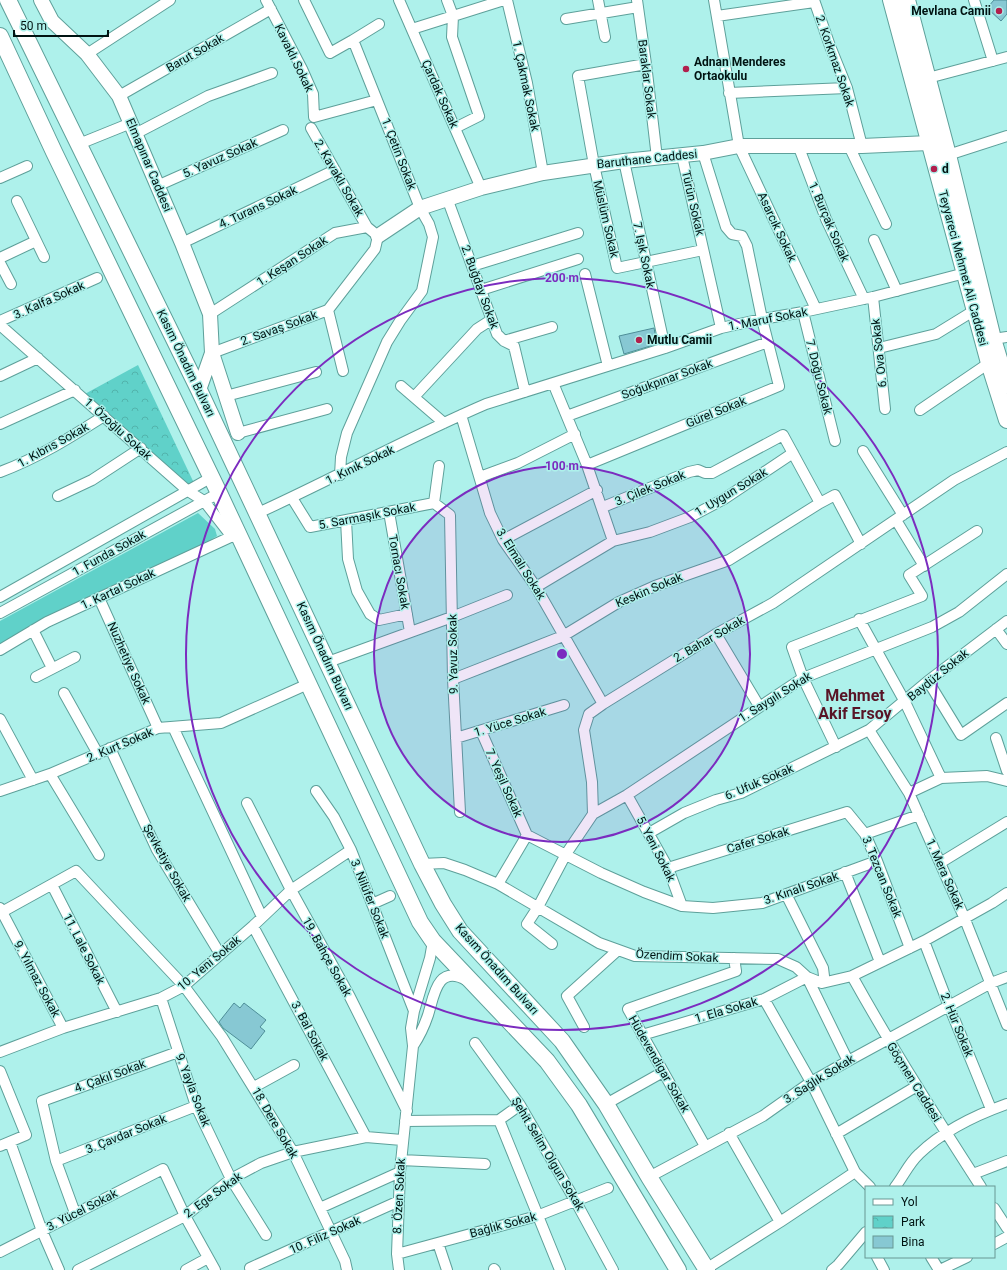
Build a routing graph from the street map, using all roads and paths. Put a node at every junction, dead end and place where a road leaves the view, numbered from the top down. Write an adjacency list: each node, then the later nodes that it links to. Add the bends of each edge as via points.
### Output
1 (8, 0): 43 (main road, Kasım Önadım Bulvarı)
2 (41, 0): 27 (street, Elmapınar Caddesi, via 52,21)
3 (170, 0): 27 (street)
4 (304, 0): 26 (street, via 330,53)
5 (399, 0): 23 (street, Çardak Sokak)
6 (447, 0): 19 (street)
7 (504, 0): 19 (street)
8 (507, 0): 55 (street, 1. Çakmak Sokak, via 527,83)
9 (598, 0): 18 (street)
10 (714, 0): 20 (street, Asarcık Sokak)
11 (891, 0): 42 (main road, Teyyareci Mehmet Ali Caddesi)
12 (907, 0): 32 (main road, Teyyareci Mehmet Ali Caddesi)
13 (974, 0): 29 (street)
14 (814, 1): 17 (street); 33 (street, 2. Korkmaz Sokak)
15 (637, 3): 18 (street); 30 (street, Baraklar Sokak)
16 (268, 4): 35 (street, Barut Sokak); 36 (street, Kavaklı Sokak, via 313,94 314,118)
17 (766, 4): 20 (street)
18 (601, 13): 21 (street); 25 (street)
19 (453, 16): 23 (street); 39 (street, via 452,37 479,116)
20 (717, 16): 34 (street, Asarcık Sokak)
21 (566, 19)
22 (379, 24): 26 (street)
23 (412, 29): 39 (street, Çardak Sokak)
24 (0, 36): 132 (main road)
25 (605, 37)
26 (353, 40): 36 (street, 1. Çetin Sokak)
27 (87, 54): 35 (street, Elmapınar Caddesi)
28 (1007, 57): 29 (street)
29 (993, 61): 32 (street)
30 (646, 64): 50 (street, Baraklar Sokak); 52 (street, via 578,76)
31 (272, 73): 37 (street, via 208,96)
32 (928, 78): 48 (main road, Teyyareci Mehmet Ali Caddesi)
33 (847, 88): 34 (street); 46 (street, 2. Korkmaz Sokak)
34 (729, 93): 45 (street, Asarcık Sokak)
35 (119, 96): 37 (street, Elmapınar Caddesi)
36 (378, 100): 61 (street, 1. Çetin Sokak)
37 (133, 128): 43 (street); 57 (street, Elmapınar Caddesi)
38 (311, 128): 54 (street, 2. Kavaklı Sokak)
39 (455, 128): 58 (street, Çardak Sokak)
40 (283, 130): 57 (street, 5. Yavuz Sokak)
41 (1007, 136): 48 (street)
42 (929, 143): 46 (street, Baruthane Caddesi); 75 (main road, Teyyareci Mehmet Ali Caddesi)
43 (79, 144): 108 (main road, Kasım Önadım Bulvarı)
44 (798, 145): 45 (street, Baruthane Caddesi); 46 (street, Baruthane Caddesi); 81 (street, 1. Burçak Sokak, via 826,219)
45 (739, 146): 47 (street, Baruthane Caddesi); 82 (street, Asarcık Sokak)
46 (855, 146): 62 (street, 2. Korkmaz Sokak)
47 (703, 153): 49 (street, Baruthane Caddesi); 87 (street, Gürel Sokak, via 726,227 732,234 742,236 747,246)
48 (948, 155): 92 (main road, Teyyareci Mehmet Ali Caddesi)
49 (682, 156): 50 (street, Baruthane Caddesi); 68 (street, Türün Sokak)
50 (657, 158): 51 (street, Baruthane Caddesi)
51 (624, 162): 52 (street, Baruthane Caddesi); 72 (street, 7. Işık Sokak)
52 (594, 165): 55 (street, Baruthane Caddesi); 72 (street, Müslüm Sokak, via 617,268)
53 (27, 166): 56 (street)
54 (335, 170): 63 (street, 2. Kavaklı Sokak); 67 (street, 4. Turans Sokak)
55 (543, 174): 58 (street, Baruthane Caddesi)
56 (0, 178)
57 (157, 186): 67 (street, Elmapınar Caddesi)
58 (481, 188): 59 (street, Baruthane Caddesi)
59 (447, 198): 61 (street, Baruthane Caddesi); 74 (street, 2. Buğday Sokak)
60 (17, 202): 66 (street)
61 (420, 208): 63 (street, Baruthane Caddesi); 131 (street, 1. Çetin Sokak, via 433,237 422,291 393,331 383,351 347,433)
62 (886, 224)
63 (373, 232): 83 (street, 2. Savaş Sokak, via 376,250); 86 (street, 1. Keşan Sokak, via 335,233)
64 (578, 233): 74 (street)
65 (874, 240): 80 (street)
66 (36, 241): 69 (street); 70 (street)
67 (182, 243): 86 (street, Elmapınar Caddesi)
68 (703, 250): 72 (street, Türün Sokak); 91 (street, Türün Sokak)
69 (44, 257)
70 (0, 258)
71 (578, 259): 79 (street)
72 (646, 262): 95 (street, 7. Işık Sokak)
73 (0, 263): 78 (street)
74 (472, 266): 79 (street, 2. Buğday Sokak)
75 (965, 273): 80 (street, 1. Maruf Sokak); 84 (main road, Teyyareci Mehmet Ali Caddesi)
76 (585, 274): 100 (street)
77 (97, 278): 89 (street, 3. Kalfa Sokak)
78 (10, 284)
79 (481, 290): 88 (street, 2. Buğday Sokak)
80 (898, 291): 81 (street, 1. Maruf Sokak)
81 (868, 298): 82 (street, 1. Maruf Sokak); 96 (street, 6. Ova Sokak)
82 (816, 309): 85 (street, 1. Maruf Sokak)
83 (328, 310): 97 (street, 2. Savaş Sokak); 101 (street)
84 (975, 310): 96 (street, via 936,334); 99 (main road, Teyyareci Mehmet Ali Caddesi)
85 (803, 312): 87 (street, 1. Maruf Sokak); 123 (street, 7. Doğu Sokak)
86 (210, 314): 97 (street, Elmapınar Caddesi)
87 (762, 319): 91 (street, 1. Maruf Sokak); 94 (street, Gürel Sokak)
88 (492, 320): 93 (street, 2. Buğday Sokak, via 497,334); 111 (street, via 476,330)
89 (1, 325): 98 (street, 1. Özoğlu Sokak)
90 (552, 327): 93 (street)
91 (721, 328): 95 (street, 1. Maruf Sokak)
92 (1000, 338): 105 (main road, Teyyareci Mehmet Ali Caddesi)
93 (504, 341): 109 (street, 2. Buğday Sokak, via 514,346)
94 (768, 342): 117 (street, Soğukpınar Sokak); 128 (street, Gürel Sokak, via 779,386)
95 (665, 348): 100 (street, 1. Maruf Sokak)
96 (879, 348): 112 (street, 6. Ova Sokak)
97 (212, 353): 108 (street, Elmapınar Caddesi); 110 (street, Elmapınar Caddesi)
98 (38, 358): 103 (street); 107 (street, 1. Özoğlu Sokak)
99 (989, 363): 114 (street); 118 (main road, Teyyareci Mehmet Ali Caddesi)
100 (608, 366): 104 (street, 1. Maruf Sokak)
101 (343, 371)
102 (316, 372): 110 (street)
103 (0, 376)
104 (553, 383): 109 (street, 1. Maruf Sokak); 117 (street)
105 (1007, 384)
106 (401, 386): 111 (street)
107 (75, 390): 116 (street, 1. Özoğlu Sokak); 120 (street)
108 (199, 390): 144 (main road, Kasım Önadım Bulvarı)
109 (525, 392): 115 (street, 1. Maruf Sokak, via 486,404)
110 (226, 396): 121 (street, Elmapınar Caddesi)
111 (414, 397): 119 (street)
112 (885, 409)
113 (327, 410): 121 (street)
114 (920, 410)
115 (462, 415): 119 (street, 1. Kınık Sokak); 133 (street, 3. Elmalı Sokak)
116 (104, 416): 124 (street, 1. Özoğlu Sokak); 130 (street, 1. Kıbrıs Sokak, via 60,444 20,465)
117 (567, 416): 122 (street)
118 (1007, 420)
119 (444, 423): 131 (street, 1. Kınık Sokak)
120 (0, 424)
121 (238, 433)
122 (575, 434): 128 (street); 133 (street, via 518,462)
123 (835, 442)
124 (141, 448): 135 (street, 1. Özoğlu Sokak); 137 (street, via 92,480)
125 (863, 451): 145 (street)
126 (1007, 452): 145 (street, 2. Bahar Sokak, via 954,480)
127 (793, 453): 140 (street); 142 (street, 3. Çilek Sokak, via 784,435 712,473 698,470 689,472); 150 (street, 1. Uygun Sokak, via 724,499 690,517 650,532)
128 (587, 465): 134 (street)
129 (439, 466): 141 (street)
130 (0, 472)
131 (340, 475): 138 (street, 1. Kınık Sokak)
132 (212, 477): 135 (street, 1. Funda Sokak); 136 (main road)
133 (480, 477): 149 (street, 3. Elmalı Sokak, via 490,513)
134 (597, 490): 142 (street); 149 (street)
135 (188, 491): 139 (street, 1. Özoğlu Sokak); 156 (street, 1. Funda Sokak)
136 (219, 493): 139 (street, 1. Funda Sokak); 148 (main road)
137 (58, 496)
138 (292, 498): 144 (street, 1. Kınık Sokak); 146 (street, 5. Sarmaşık Sokak, via 310,527)
139 (204, 501): 148 (street, 1. Özoğlu Sokak); 158 (street, 1. Funda Sokak)
140 (820, 503): 151 (street, Keskin Sokak, via 835,495); 167 (street, Keskin Sokak, via 728,560 619,602)
141 (434, 504): 143 (street, 5. Sarmaşık Sokak); 160 (street, 9. Yavuz Sokak, via 450,515)
142 (603, 507): 150 (street)
143 (389, 512): 146 (street, 5. Sarmaşık Sokak); 159 (street, Tornacı Sokak)
144 (258, 513): 172 (main road, Kasım Önadım Bulvarı)
145 (899, 518): 151 (street, 2. Bahar Sokak); 152 (street)
146 (346, 520): 159 (street, via 348,559 357,591 370,614 379,620)
147 (977, 531): 152 (street)
148 (235, 535): 157 (street, 1. Kartal Sokak); 178 (main road)
149 (503, 540): 154 (street, 3. Elmalı Sokak)
150 (613, 540): 154 (street, 1. Uygun Sokak)
151 (861, 544): 166 (street, 2. Bahar Sokak, via 773,603)
152 (924, 566): 161 (street, via 909,575 922,596)
153 (1007, 574): 169 (street, 1. Saygılı Sokak, via 959,612 932,628)
154 (536, 587): 167 (street, 3. Elmalı Sokak)
155 (507, 595): 160 (street)
156 (0, 597)
157 (99, 598): 164 (street, 1. Kartal Sokak); 187 (street, Nuzhetiye Sokak)
158 (0, 613)
159 (407, 614): 165 (street, Tornacı Sokak)
160 (452, 617): 165 (street); 176 (street, 9. Yavuz Sokak)
161 (859, 619): 169 (street); 175 (street, via 792,647)
162 (1007, 621): 163 (street, Baydüz Sokak)
163 (996, 629): 168 (street); 177 (street, Baydüz Sokak)
164 (33, 630): 170 (street, 1. Kartal Sokak); 173 (street)
165 (410, 632): 172 (street)
166 (716, 634): 182 (street, 2. Bahar Sokak); 184 (street)
167 (563, 636): 176 (street, Keskin Sokak); 182 (street, 3. Elmalı Sokak)
168 (1007, 644)
169 (876, 649): 175 (street, 1. Saygılı Sokak); 180 (street)
170 (0, 650)
171 (75, 657): 173 (street)
172 (328, 662): 218 (main road, Kasım Önadım Bulvarı)
173 (52, 668): 174 (street)
174 (36, 677)
175 (803, 678): 184 (street, 1. Saygılı Sokak); 192 (street)
176 (453, 679): 190 (street, 9. Yavuz Sokak)
177 (928, 681): 180 (street, Baydüz Sokak); 181 (street, via 961,735)
178 (308, 684): 186 (street, 2. Kurt Sokak, via 221,723); 234 (main road, via 403,889)
179 (64, 693): 194 (street)
180 (905, 702): 189 (street, Baydüz Sokak); 197 (street)
181 (1007, 703)
182 (603, 704): 207 (street, 2. Bahar Sokak, via 589,714 584,730 592,782)
183 (564, 705): 188 (street, 1. Yüce Sokak)
184 (759, 706): 203 (street, 1. Saygılı Sokak)
185 (0, 719): 198 (street)
186 (173, 727): 187 (street, 2. Kurt Sokak); 231 (street)
187 (158, 728): 193 (street, 2. Kurt Sokak)
188 (481, 730): 190 (street, 1. Yüce Sokak); 212 (street, 7. Yeşil Sokak)
189 (869, 730): 192 (street, 6. Ufuk Sokak); 202 (street, 1. Mera Sokak)
190 (456, 738): 205 (street, 9. Yavuz Sokak)
191 (996, 738): 195 (street)
192 (836, 747): 210 (street, 6. Ufuk Sokak, via 741,793 684,813)
193 (110, 748): 194 (street, 2. Kurt Sokak); 239 (street, Şevketiye Sokak, via 157,850)
194 (98, 754): 196 (street, 2. Kurt Sokak)
195 (1007, 771)
196 (50, 774): 198 (street, 2. Kurt Sokak); 215 (street)
197 (941, 778): 199 (street, via 986,776); 202 (street)
198 (33, 780): 200 (street, 2. Kurt Sokak)
199 (1007, 781)
200 (0, 791)
201 (316, 791): 213 (street, 3. Nilüfer Sokak, via 334,817)
202 (909, 793): 208 (street, 1. Mera Sokak)
203 (627, 794): 207 (street, 1. Saygılı Sokak); 210 (street, 5. Yeni Sokak)
204 (247, 803): 223 (street, 19. Bahçe Sokak)
205 (460, 812)
206 (847, 812): 211 (street, 3. Tezcan Sokak); 219 (street, Cafer Sokak)
207 (593, 814): 214 (street)
208 (919, 814): 211 (street); 217 (street, 1. Mera Sokak)
209 (1007, 822): 217 (street)
210 (649, 833): 219 (street, 5. Yeni Sokak)
211 (865, 834): 216 (street, 3. Tezcan Sokak)
212 (527, 835): 214 (street); 221 (street)
213 (351, 850): 223 (street, 10. Yeni Sokak); 227 (street, 3. Nilüfer Sokak)
214 (566, 854): 228 (street, 3. Kınalı Sokak, via 601,873); 229 (street)
215 (100, 855)
216 (877, 861): 220 (street, 3. Kınalı Sokak); 237 (street, 3. Tezcan Sokak)
217 (940, 863): 232 (street, 1. Mera Sokak)
218 (422, 864): 221 (street, Özendim Sokak, via 444,863); 270 (main road, Kasım Önadım Bulvarı, via 460,931 562,1041)
219 (668, 868): 228 (street, 5. Yeni Sokak)
220 (845, 872): 225 (street, 3. Kınalı Sokak); 241 (street)
221 (498, 884): 229 (street, Özendim Sokak)
222 (52, 885): 230 (street); 248 (street, 18. Dere Sokak, via 76,871); 253 (street, 11. Lale Sokak)
223 (291, 890): 231 (street, 10. Yeni Sokak); 275 (street, 19. Bahçe Sokak, via 350,997)
224 (1007, 893): 232 (street)
225 (786, 894): 228 (street, 3. Kınalı Sokak, via 762,903 713,908); 247 (street, via 823,968)
226 (390, 896): 227 (street)
227 (372, 904): 252 (street, 3. Nilüfer Sokak)
228 (682, 906)
229 (538, 907): 236 (street, via 527,924); 238 (street, Özendim Sokak, via 599,943)
230 (1, 911): 256 (street, 9. Yılmaz Sokak)
231 (262, 917): 233 (street, 10. Yeni Sokak)
232 (964, 918): 235 (street); 246 (street, 1. Mera Sokak)
233 (253, 926): 239 (street, 10. Yeni Sokak); 280 (street, 3. Bal Sokak)
234 (432, 941): 245 (main road); 252 (street, 8. Özen Sokak, via 430,958)
235 (924, 941): 237 (street); 251 (street, 2. Hür Sokak)
236 (552, 944)
237 (910, 948): 241 (street)
238 (618, 950): 240 (street, Özendim Sokak, via 635,956); 255 (street, via 567,996)
239 (220, 954): 248 (street, 10. Yeni Sokak)
240 (734, 958): 244 (street, Özendim Sokak, via 778,959 796,967); 257 (street, Hüdevendigar Sokak, via 736,972 628,1009)
241 (880, 962): 242 (street)
242 (852, 976): 247 (street); 258 (street, Göçmen Caddesi)
243 (1007, 976): 246 (street, 3. Sağlık Sokak)
244 (807, 977): 247 (street); 250 (street, 1. Ela Sokak); 263 (street, Özendim Sokak)
245 (473, 983): 260 (street, 8. Özen Sokak, via 453,976 438,984 420,1035); 332 (main road, via 552,1068 579,1105)
246 (991, 983): 251 (street, 3. Sağlık Sokak); 254 (street, 1. Mera Sokak)
247 (822, 984)
248 (184, 986): 249 (street, 10. Yeni Sokak); 269 (street, 18. Dere Sokak, via 222,1037)
249 (162, 998): 253 (street, 10. Yeni Sokak); 262 (street, 9. Yayla Sokak)
250 (764, 999): 257 (street, 1. Ela Sokak); 267 (street)
251 (949, 1006): 258 (street, 3. Sağlık Sokak); 274 (street, 2. Hür Sokak)
252 (414, 1011): 260 (street, 8. Özen Sokak, via 411,1028)
253 (117, 1012): 256 (street, 10. Yeni Sokak)
254 (1007, 1025)
255 (584, 1027)
256 (63, 1028): 261 (street, 10. Yeni Sokak)
257 (642, 1035): 266 (street, Hüdevendigar Sokak)
258 (888, 1040): 263 (street, 3. Sağlık Sokak); 268 (street, Göçmen Caddesi)
259 (475, 1043): 272 (street, Şehit Selim Olgun Sokak)
260 (413, 1046): 275 (street, 8. Özen Sokak)
261 (0, 1052)
262 (178, 1052): 273 (street, 9. Yayla Sokak); 287 (street, 4. Çakıl Sokak, via 42,1101)
263 (848, 1061): 267 (street, 3. Sağlık Sokak)
264 (294, 1065): 269 (street)
265 (0, 1071): 282 (street, via 26,1135)
266 (663, 1072): 270 (street); 284 (street, Hüdevendigar Sokak)
267 (811, 1082): 277 (street, 3. Sağlık Sokak, via 763,1116); 279 (street)
268 (917, 1086): 278 (street, Göçmen Caddesi); 279 (street)
269 (254, 1087): 285 (street, 18. Dere Sokak)
270 (606, 1104): 293 (main road, Kasım Önadım Bulvarı)
271 (1007, 1104): 274 (street)
272 (520, 1105): 276 (street); 300 (street, Şehit Selim Olgun Sokak)
273 (196, 1106): 287 (street, 3. Çavdar Sokak); 294 (street, 9. Yayla Sokak)
274 (991, 1110): 278 (street)
275 (406, 1116): 276 (street); 281 (street, 8. Özen Sokak)
276 (499, 1120): 305 (street)
277 (729, 1133): 284 (street, 3. Sağlık Sokak); 306 (street)
278 (946, 1133): 292 (street, Göçmen Caddesi); 296 (street, via 918,1155)
279 (836, 1134): 291 (street)
280 (366, 1137): 281 (street, 2. Ege Sokak); 285 (street, 2. Ege Sokak)
281 (402, 1140): 286 (street, 8. Özen Sokak)
282 (10, 1142): 283 (street); 308 (street)
283 (0, 1146)
284 (705, 1146): 293 (street, 3. Sağlık Sokak)
285 (293, 1152): 294 (street, 2. Ege Sokak, via 261,1162); 301 (street, 18. Dere Sokak)
286 (401, 1160): 289 (street); 290 (street, 8. Özen Sokak)
287 (56, 1161): 303 (street)
288 (1007, 1161): 292 (street)
289 (486, 1164)
290 (400, 1172): 299 (street, 8. Özen Sokak); 301 (street)
291 (855, 1172): 295 (street); 306 (street)
292 (972, 1174): 297 (street, Göçmen Caddesi)
293 (649, 1177): 322 (main road, Kasım Önadım Bulvarı)
294 (231, 1179): 304 (street, 2. Ege Sokak); 311 (street, 9. Yayla Sokak)
295 (869, 1186)
296 (897, 1186)
297 (980, 1186)
298 (608, 1188): 300 (street, Bağlık Sokak)
299 (399, 1201): 309 (street, 10. Filiz Sokak); 316 (street, 8. Özen Sokak)
300 (576, 1202): 305 (street, Bağlık Sokak); 331 (street, Şehit Selim Olgun Sokak)
301 (320, 1208): 309 (street, 18. Dere Sokak)
302 (995, 1210): 307 (street)
303 (75, 1213): 304 (street, 3. Yücel Sokak, via 163,1169); 308 (street, 3. Yücel Sokak)
304 (185, 1216): 317 (street); 324 (street, 2. Ege Sokak)
305 (537, 1216): 313 (street, Bağlık Sokak); 330 (street)
306 (780, 1222): 322 (street)
307 (1007, 1228)
308 (42, 1231): 315 (street, 3. Yücel Sokak); 323 (street)
309 (331, 1232): 321 (street, 10. Filiz Sokak); 327 (street, 18. Dere Sokak)
310 (865, 1235): 333 (street)
311 (266, 1236)
312 (1007, 1238): 314 (street)
313 (438, 1243): 316 (street, Bağlık Sokak); 329 (street)
314 (995, 1244)
315 (0, 1252)
316 (397, 1254): 328 (street, 8. Özen Sokak)
317 (208, 1258): 325 (street); 326 (street)
318 (878, 1258): 334 (street)
319 (931, 1258): 335 (street)
320 (965, 1258): 335 (street)
321 (250, 1268)
322 (706, 1269)
323 (59, 1270)
324 (78, 1270)
325 (186, 1270)
326 (215, 1270)
327 (347, 1270)
328 (399, 1270)
329 (448, 1270)
330 (560, 1270)
331 (613, 1270)
332 (678, 1270)
333 (832, 1270)
334 (884, 1270)
335 (939, 1270)

